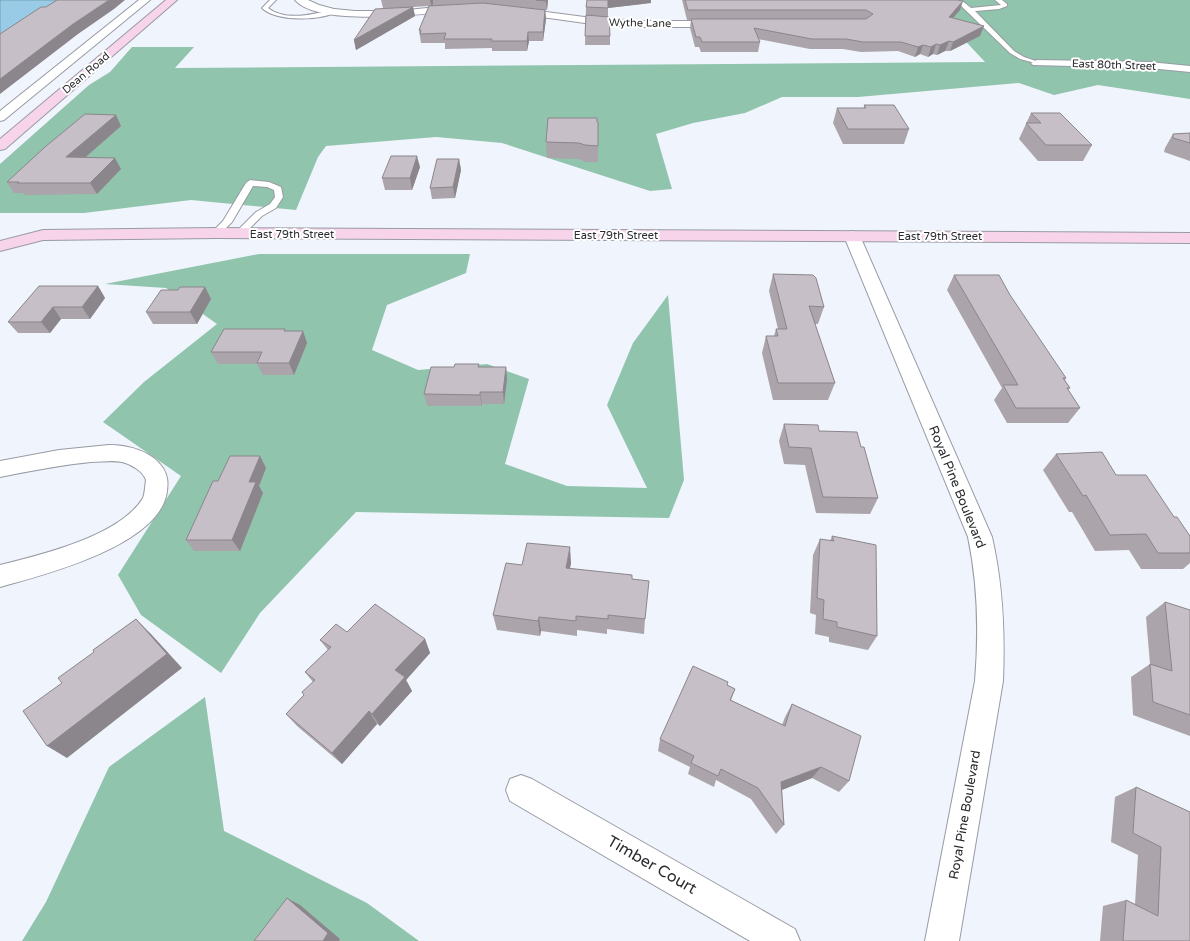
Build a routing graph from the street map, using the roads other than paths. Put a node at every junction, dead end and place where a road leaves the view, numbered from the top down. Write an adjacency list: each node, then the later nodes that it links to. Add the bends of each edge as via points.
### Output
1 (145, 0): 14 (street, Dean Road)
2 (172, 0): 15 (street, Dean Road)
3 (273, 0): 10 (lane, via 265,8 268,12 276,14 310,17)
4 (300, 0): 10 (street)
5 (958, 0): 9 (lane)
6 (998, 0): 9 (lane, via 1005,5)
7 (464, 8): 10 (street, via 386,14)
8 (506, 10): 11 (street, Wythe Lane, via 603,22)
9 (970, 10): 12 (lane, via 1012,52)
10 (335, 11)
11 (729, 24)
12 (1037, 63): 13 (street, East 80th Street, via 1148,65)
13 (1190, 69)
14 (0, 117)
15 (0, 146)
16 (0, 234): 19 (street, East 79th Street, via 32,232)
17 (216, 234): 18 (street, East 79th Street); 18 (lane, via 228,222 250,183 269,185 278,189 279,197 273,206 259,214); 19 (street, East 79th Street)
18 (239, 234): 20 (street, East 79th Street)
19 (42, 235): 22 (street, East 79th Street)
20 (852, 236): 21 (street, East 79th Street); 27 (street, Royal Pine Boulevard, via 980,537 987,572 991,623 989,681)
21 (1190, 238)
22 (0, 246)
23 (0, 469): 24 (street, via 75,455 122,454 145,463 156,476 158,486 156,496 145,512 114,535 64,558)
24 (0, 576)
25 (521, 790): 26 (street, Timber Court)
26 (782, 941)
27 (942, 941)

